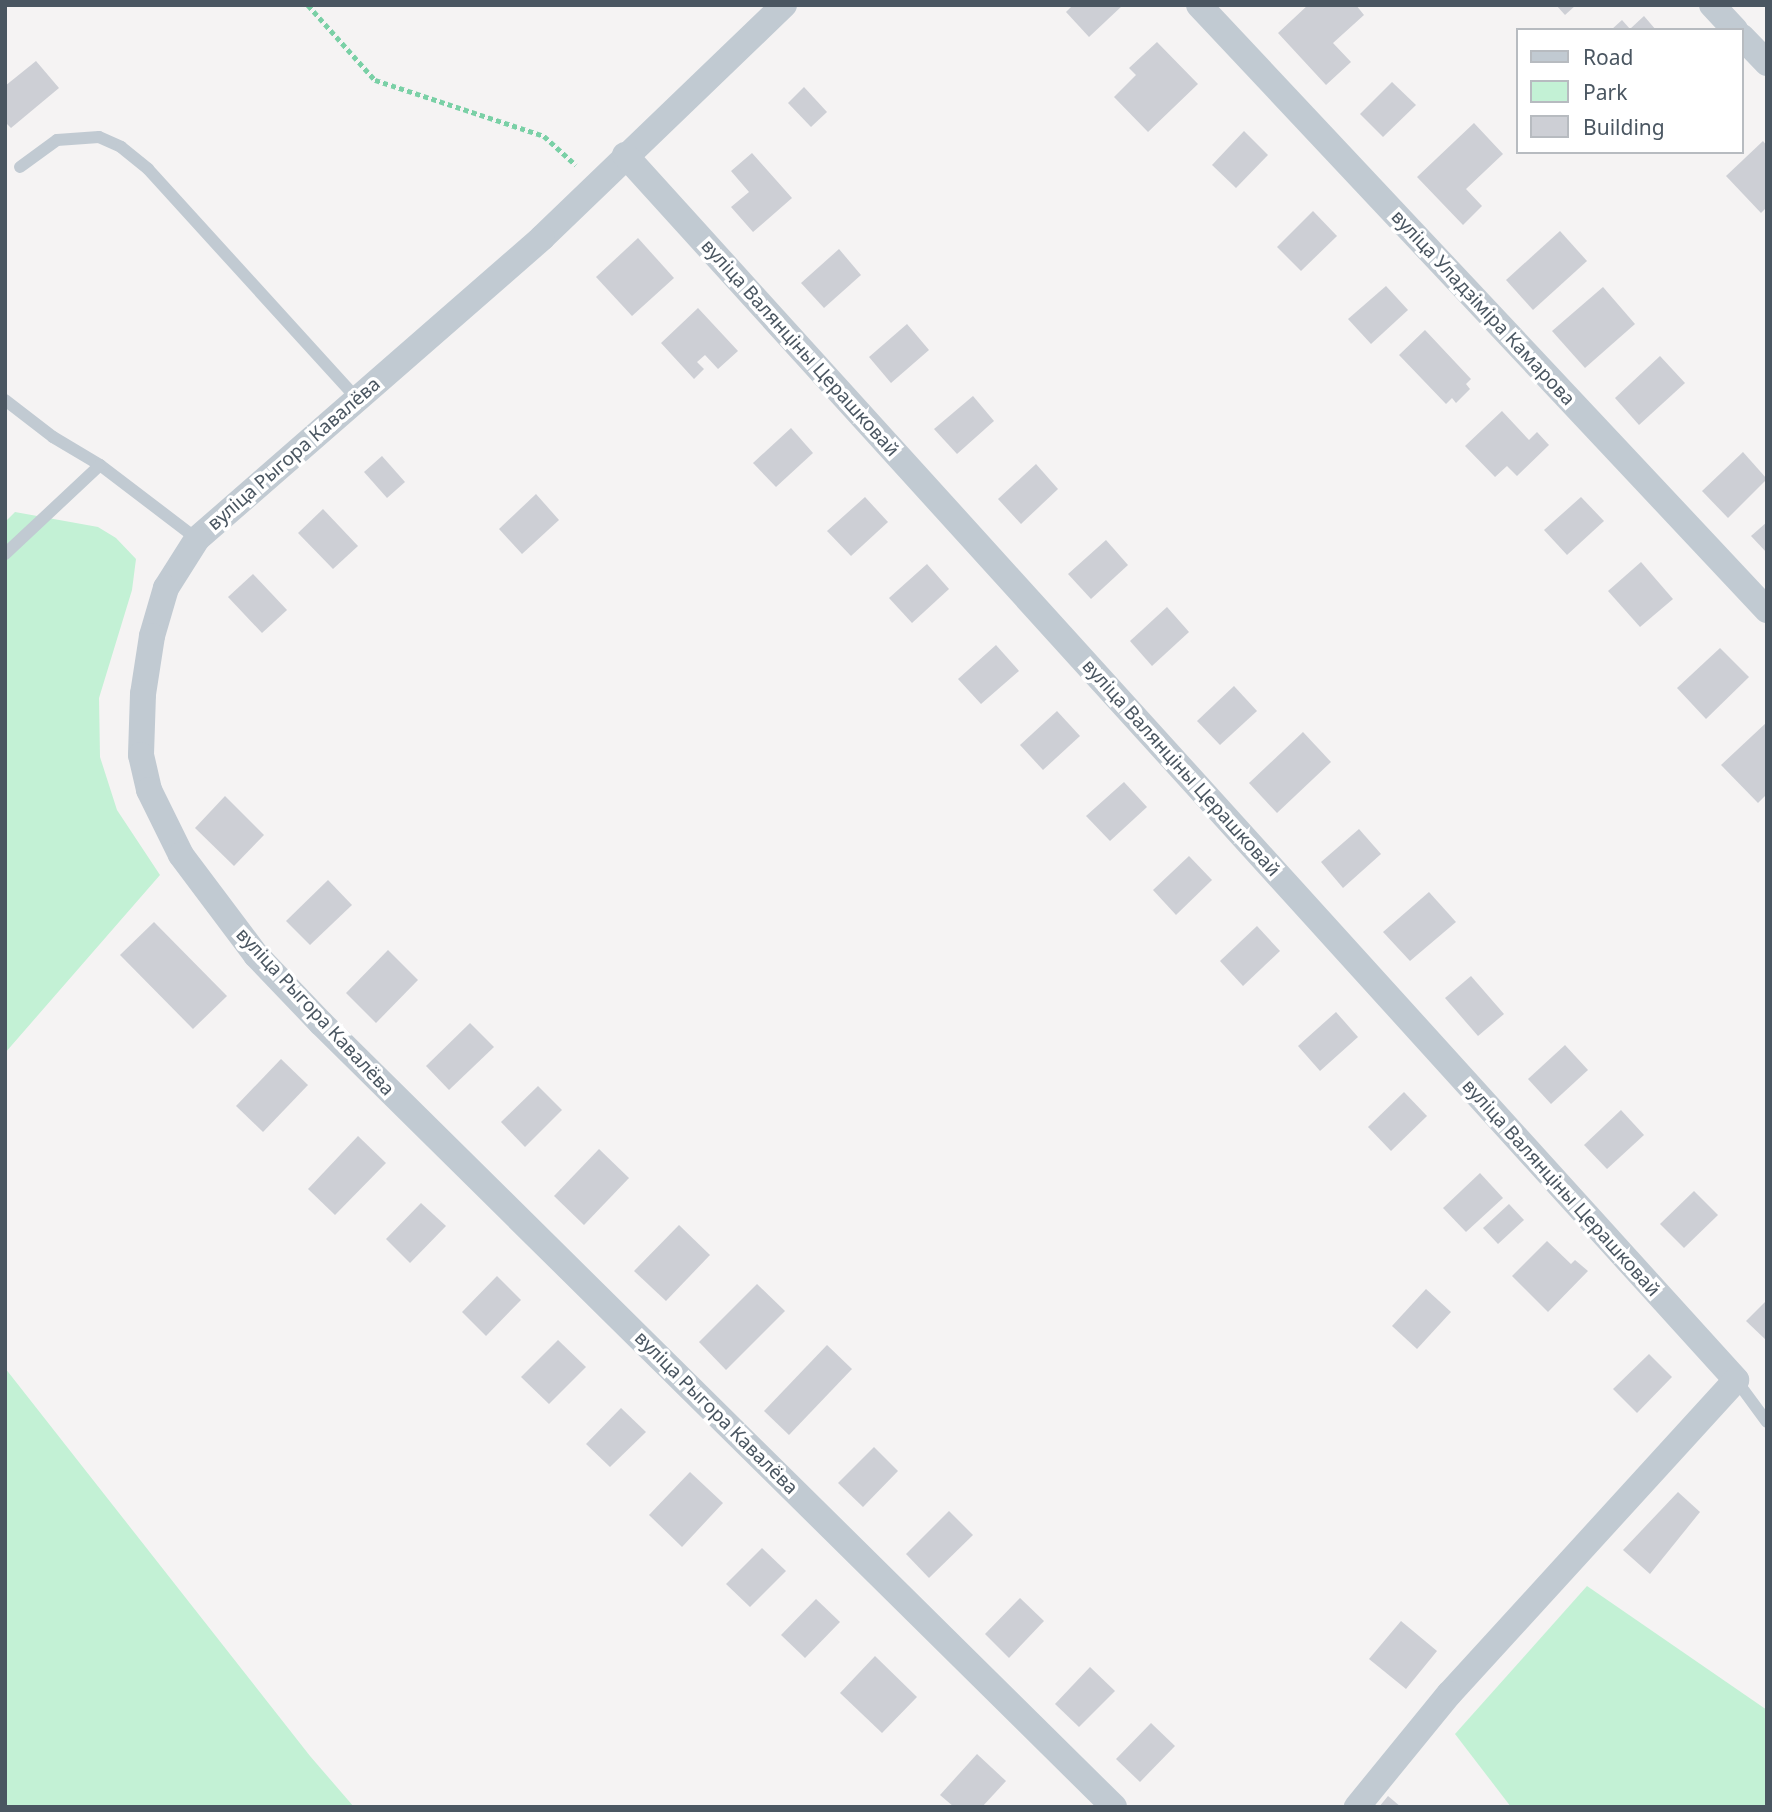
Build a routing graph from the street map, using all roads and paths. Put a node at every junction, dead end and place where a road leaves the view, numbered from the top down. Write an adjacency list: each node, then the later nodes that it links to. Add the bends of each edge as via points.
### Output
1 (308, 5): 10 (path, via 375,80 544,136)
2 (784, 5): 8 (street, вуліца Рыгора Кавалёва)
3 (1199, 5): 16 (street, вуліца Уладзіміра Камарова)
4 (1712, 5): 5 (street)
5 (1733, 28)
6 (1744, 39): 7 (street)
7 (1767, 63)
8 (625, 155): 10 (street, вуліца Рыгора Кавалёва); 17 (street, вуліца Валянціны Церашковай)
9 (20, 167): 11 (lane, via 57,140 99,137 121,147 148,169)
10 (596, 183): 11 (street, вуліца Рыгора Кавалёва, via 542,238)
11 (357, 399): 14 (street, вуліца Рыгора Кавалёва)
12 (5, 400): 13 (lane)
13 (100, 465): 14 (lane); 15 (lane)
14 (197, 539): 19 (street, вуліца Рыгора Кавалёва, via 166,588 152,636 140,724 149,790 163,824 202,886 256,955 321,1023)
15 (5, 554)
16 (1767, 610)
17 (1736, 1380): 18 (lane); 20 (street, via 1449,1694)
18 (1767, 1422)
19 (1114, 1807)
20 (1357, 1807)

